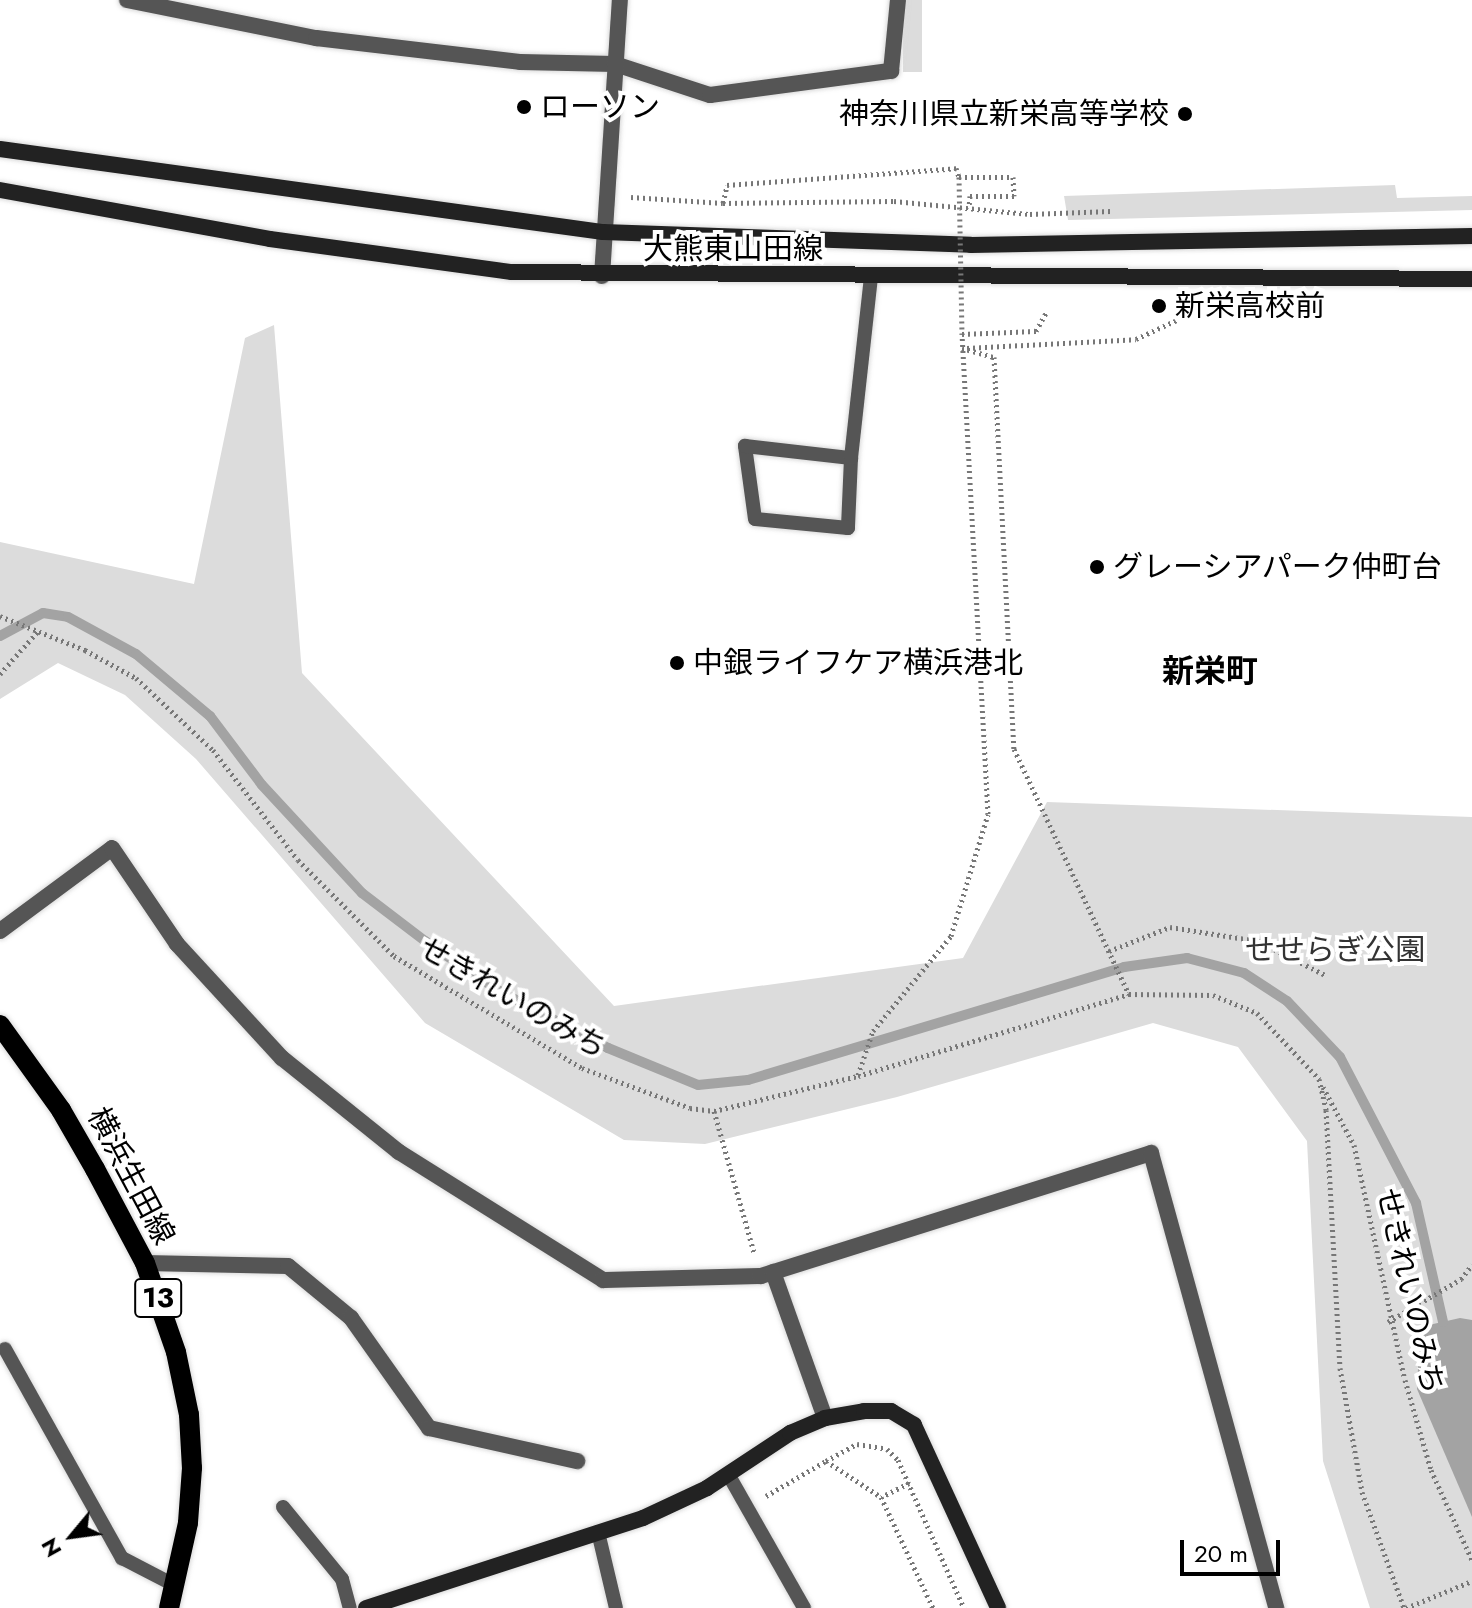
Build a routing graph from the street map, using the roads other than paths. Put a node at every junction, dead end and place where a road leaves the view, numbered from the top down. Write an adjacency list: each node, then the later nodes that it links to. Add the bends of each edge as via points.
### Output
1 (127, 0): 4 (street, via 316,38 520,62)
2 (620, 0): 4 (street)
3 (898, 0): 4 (street, via 891,71 710,95)
4 (615, 64): 7 (street)
5 (0, 149): 7 (street, 大熊東山田線)
6 (0, 190): 9 (street, 大熊東山田線, via 270,239 512,272)
7 (603, 232): 8 (street, 大熊東山田線, via 971,245); 9 (street)
8 (1472, 236)
9 (602, 276): 10 (street, 大熊東山田線)
10 (871, 278): 11 (street, 大熊東山田線); 12 (lane)
11 (1472, 279)
12 (851, 458): 12 (lane, via 745,446 755,519 848,528)
13 (0, 931): 16 (street, via 112,848 177,944 282,1058 399,1152 603,1280)
14 (0, 1025): 15 (main road, 横浜生田線 / 13, via 61,1110)
15 (145, 1263): 19 (street, via 288,1266 351,1318 429,1428); 23 (main road, 横浜生田線 / 13, via 176,1352 189,1415 189,1509)
16 (767, 1274): 18 (street); 30 (street, via 1151,1153)
17 (5, 1349): 23 (lane, via 122,1558)
18 (825, 1418): 20 (street, via 790,1433); 29 (street, via 891,1411 914,1425)
19 (577, 1461)
20 (728, 1474): 22 (street, via 643,1518); 28 (lane)
21 (283, 1507): 25 (lane, via 342,1579)
22 (598, 1532): 26 (street); 27 (lane)
23 (174, 1585): 24 (main road, 横浜生田線 / 13)
24 (169, 1608)
25 (350, 1608)
26 (369, 1608)
27 (616, 1608)
28 (804, 1608)
29 (998, 1608)
30 (1276, 1608)

